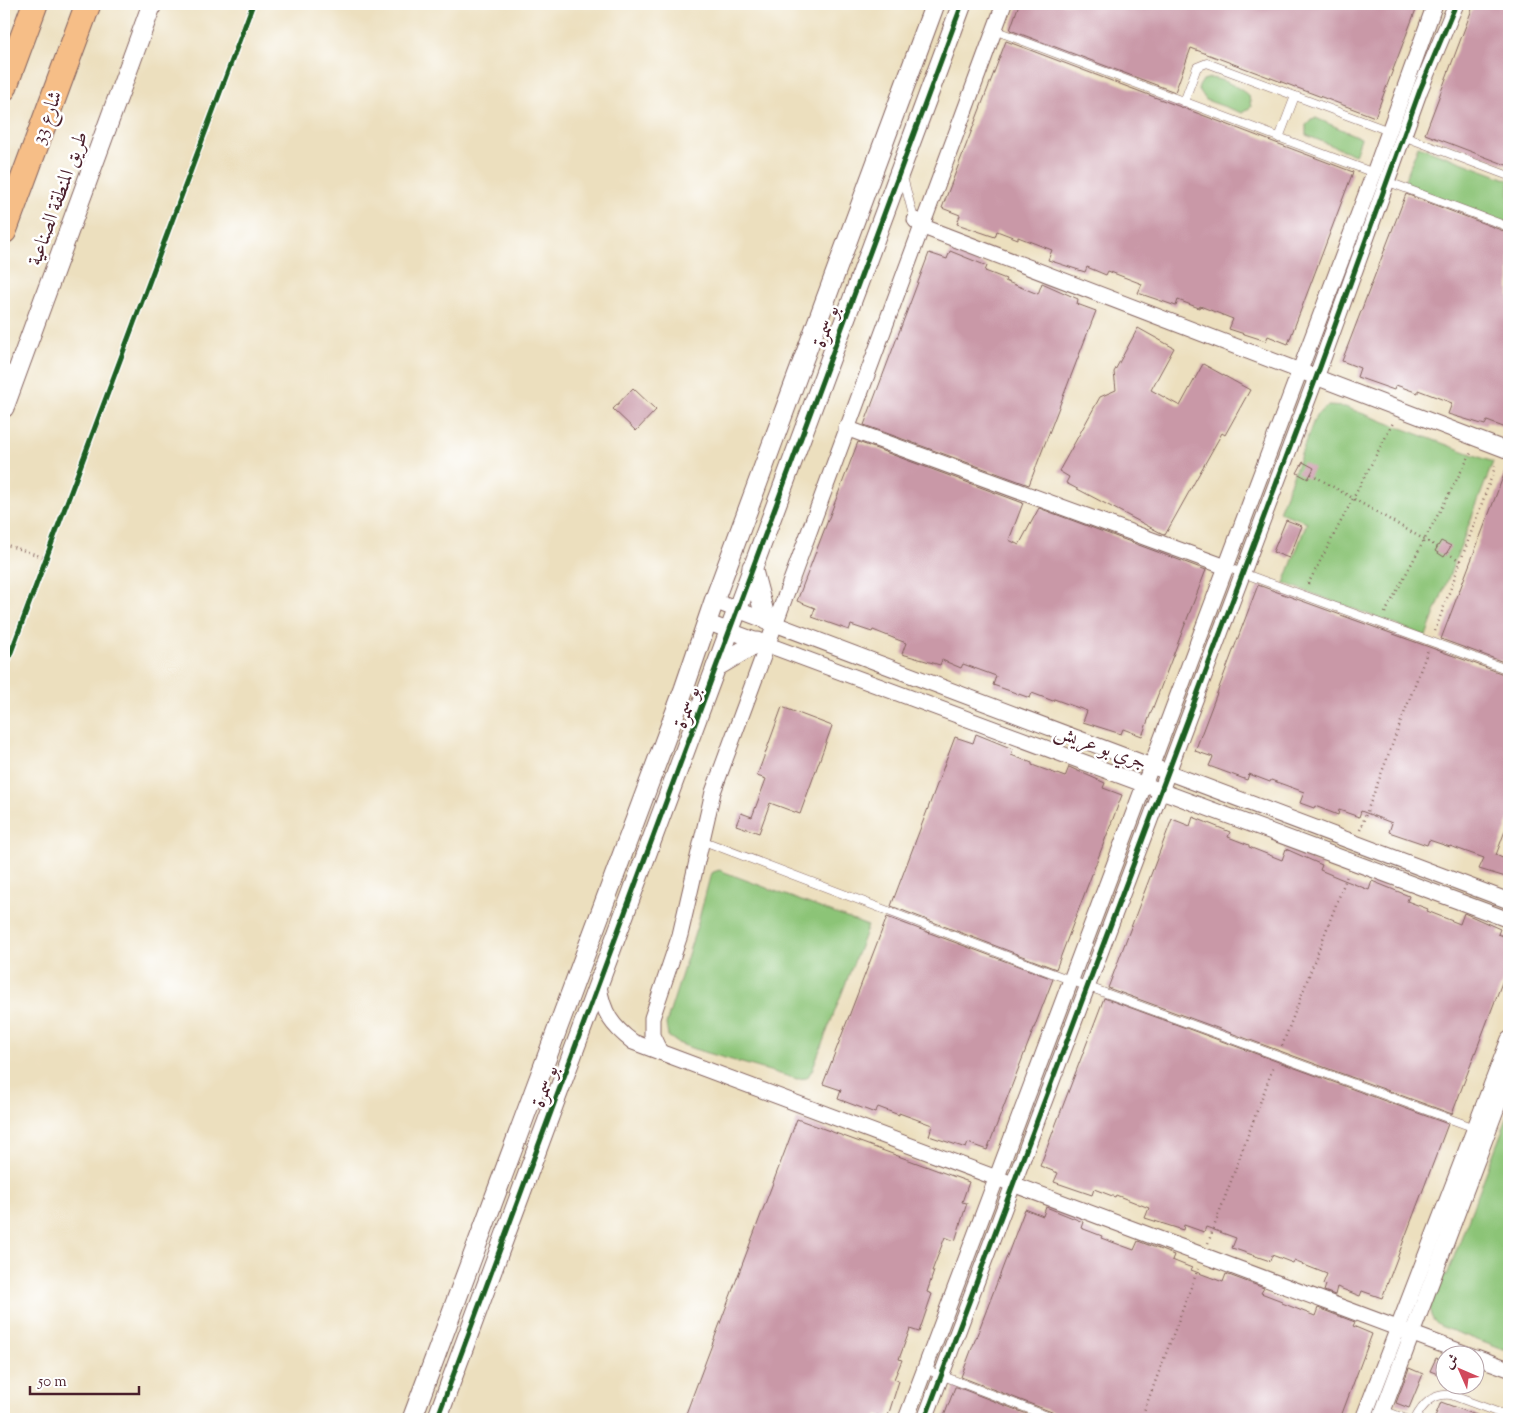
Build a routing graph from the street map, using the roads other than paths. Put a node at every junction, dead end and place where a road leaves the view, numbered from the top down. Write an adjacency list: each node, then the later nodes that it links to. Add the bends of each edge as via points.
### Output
1 (35, 4): 10 (highway)
2 (88, 4): 21 (highway, شارع 33)
3 (152, 4): 24 (street, طريق المنطقة الصناعية)
4 (935, 4): 30 (street, بو سمرة)
5 (962, 4): 15 (street, بو سمرة)
6 (1004, 4): 9 (street)
7 (1435, 4): 13 (street)
8 (1456, 4): 13 (street)
9 (994, 30): 12 (lane); 19 (street)
10 (4, 88)
11 (1295, 96): 12 (lane, via 1207,63 1197,67); 13 (lane); 14 (lane)
12 (1184, 102): 14 (lane)
13 (1396, 133): 16 (street); 17 (lane); 18 (street)
14 (1279, 138): 16 (lane)
15 (900, 169): 19 (lane); 27 (street, بو سمرة)
16 (1374, 172): 22 (street)
17 (1509, 176)
18 (1386, 181): 20 (lane); 23 (street)
19 (917, 222): 22 (street); 25 (street)
20 (1509, 227)
21 (4, 231)
22 (1299, 372): 23 (street); 28 (street)
23 (1316, 378): 26 (street); 29 (street)
24 (4, 408)
25 (846, 428): 28 (street); 33 (street)
26 (1506, 449)
27 (752, 567): 31 (street, بو سمرة); 33 (street)
28 (1226, 567): 29 (lane); 38 (street)
29 (1242, 573): 37 (lane); 39 (street)
30 (714, 601): 31 (street, جري بو عريش); 32 (street, بو سمرة)
31 (737, 610): 33 (street, جري بو عريش); 34 (street, بو سمرة)
32 (706, 622): 34 (street, جري بو عريش); 63 (street, بو سمرة)
33 (770, 622): 35 (street); 38 (street, جري بو عريش)
34 (729, 630): 35 (street, جري بو عريش); 36 (street, بو سمرة)
35 (762, 643): 36 (street); 40 (street, جري بو عريش); 42 (street, via 713,792)
36 (716, 667): 46 (street, بو سمرة)
37 (1509, 670)
38 (1151, 766): 39 (street, جري بو عريش); 40 (street)
39 (1167, 772): 41 (street); 43 (street, جري بو عريش)
40 (1145, 783): 41 (street, جري بو عريش); 45 (street)
41 (1160, 790): 44 (street, جري بو عريش); 47 (street)
42 (701, 840): 45 (lane); 49 (street, via 680,935 652,1018 652,1035)
43 (1509, 900)
44 (1509, 920)
45 (1070, 980): 47 (lane); 52 (street)
46 (599, 986): 49 (street, via 601,1004 616,1029 634,1042); 64 (street, بو سمرة)
47 (1086, 986): 51 (lane); 53 (street)
48 (1509, 1039): 51 (street)
49 (660, 1052): 52 (street)
50 (1509, 1076): 55 (street)
51 (1475, 1128): 54 (street)
52 (996, 1178): 53 (street); 58 (street)
53 (1012, 1184): 54 (street); 60 (street)
54 (1398, 1328): 55 (street); 68 (street)
55 (1413, 1334): 56 (street); 61 (street)
56 (1446, 1346)
57 (1486, 1360): 59 (street)
58 (925, 1369): 60 (lane); 65 (street)
59 (1509, 1369)
60 (942, 1375): 66 (street); 67 (lane)
61 (1381, 1414): 69 (lane)
62 (1505, 1415): 70 (lane, via 1444,1394 1427,1402)
63 (412, 1419)
64 (437, 1419)
65 (906, 1419)
66 (925, 1419)
67 (1055, 1419)
68 (1363, 1419)
69 (1406, 1419)
70 (1416, 1419)

